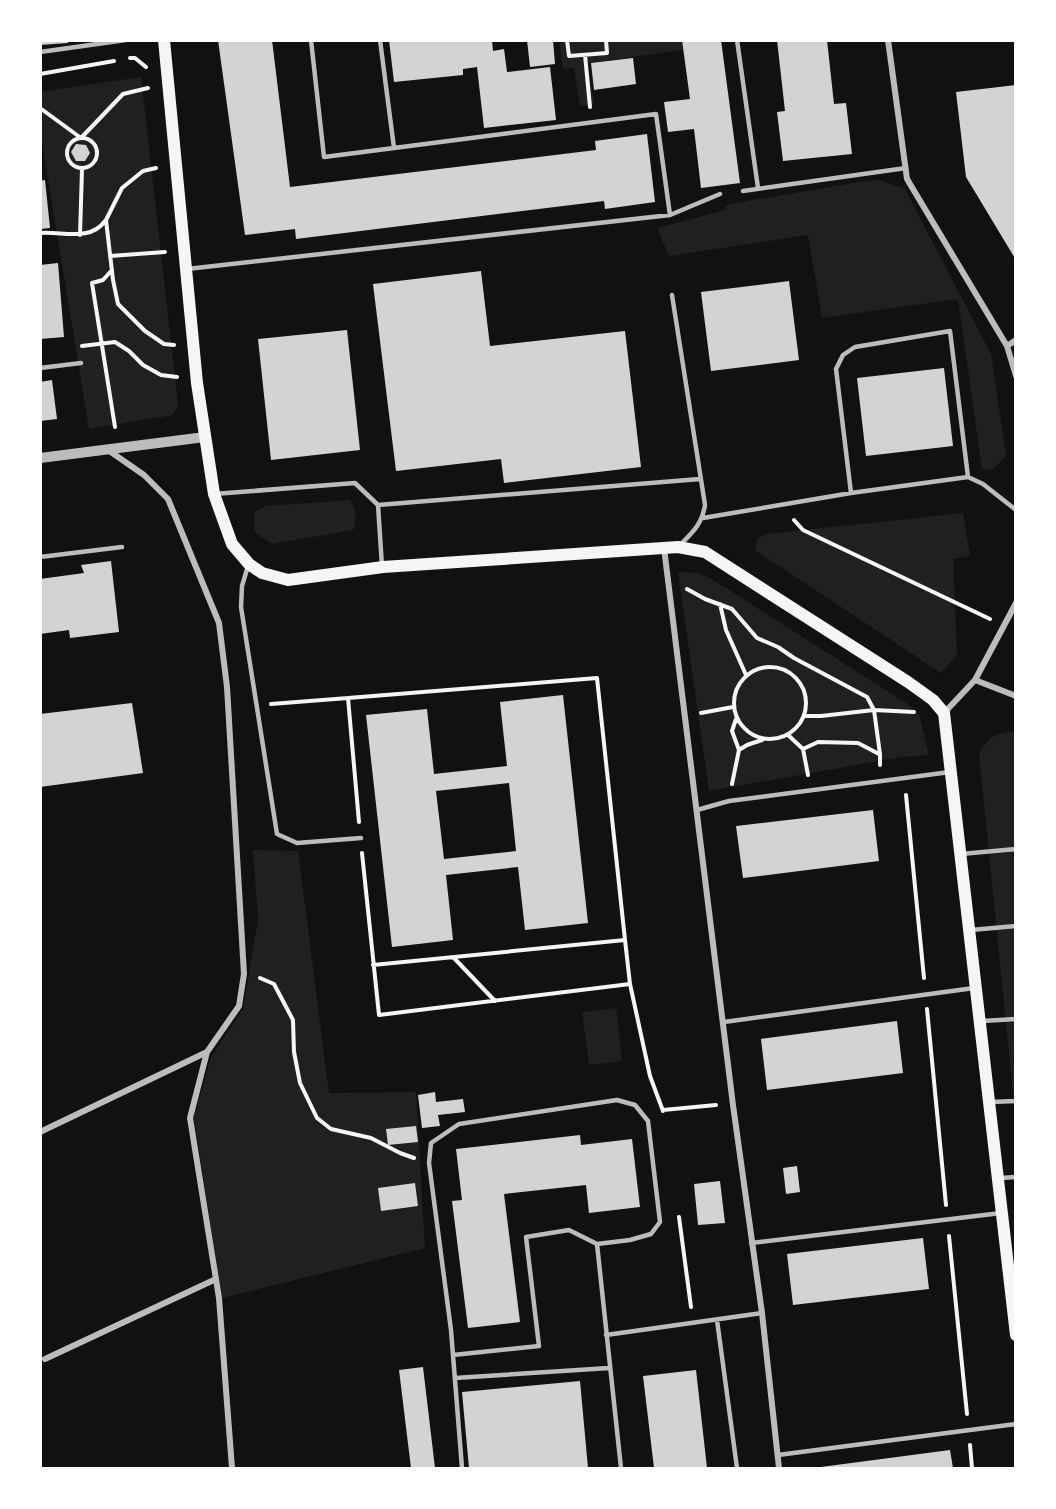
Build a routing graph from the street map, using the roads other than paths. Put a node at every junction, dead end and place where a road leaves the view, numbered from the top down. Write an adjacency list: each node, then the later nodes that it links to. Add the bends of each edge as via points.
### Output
1 (126, 40): 7 (lane)
2 (164, 40): 14 (main road)
3 (310, 40): 8 (lane, via 324,157)
4 (380, 40): 8 (lane)
5 (737, 40): 10 (lane)
6 (888, 40): 9 (street)
7 (40, 52)
8 (394, 148): 13 (lane, via 656,114)
9 (906, 168): 10 (lane); 17 (street, via 907,179)
10 (758, 188): 11 (lane)
11 (742, 191)
12 (720, 194): 13 (lane)
13 (670, 215): 14 (lane)
14 (186, 269): 21 (main road)
15 (672, 295): 25 (lane)
16 (1016, 340): 17 (street)
17 (1007, 346): 20 (street)
18 (81, 363): 19 (lane)
19 (40, 368)
20 (1016, 376)
21 (205, 437): 22 (street); 27 (main road)
22 (106, 449): 23 (street); 52 (street, via 144,475 168,500 219,623 229,706 244,974 239,1006)
23 (40, 458)
24 (968, 477): 26 (lane); 26 (lane, via 950,332 855,348 843,355 836,369); 29 (lane)
25 (700, 479): 28 (lane); 30 (lane)
26 (851, 493): 30 (lane)
27 (214, 494): 28 (lane, via 355,483); 35 (main road, via 232,544)
28 (378, 505): 36 (lane)
29 (1016, 510)
30 (703, 518): 32 (lane)
31 (122, 547): 34 (lane)
32 (678, 547): 33 (main road); 40 (main road, via 705,552 908,682)
33 (664, 548): 36 (main road); 42 (street)
34 (40, 557)
35 (249, 564): 36 (main road, via 262,573 288,580); 43 (lane, via 241,607 277,834 297,843)
36 (382, 567)
37 (1016, 603): 38 (street)
38 (975, 680): 39 (street); 40 (street)
39 (1016, 696)
40 (944, 713): 41 (main road)
41 (950, 771): 42 (lane, via 729,801); 45 (main road)
42 (697, 810): 51 (street)
43 (361, 838)
44 (1016, 849): 45 (lane)
45 (959, 854): 47 (main road)
46 (1016, 926): 47 (lane)
47 (968, 930): 48 (main road)
48 (975, 988): 50 (main road); 51 (lane)
49 (1016, 1019): 50 (lane)
50 (979, 1021): 54 (main road)
51 (724, 1022): 59 (street)
52 (207, 1052): 55 (street); 62 (street, via 190,1118)
53 (1016, 1101): 54 (lane)
54 (988, 1102): 57 (main road)
55 (40, 1132)
56 (1016, 1176): 57 (lane)
57 (997, 1178): 58 (main road)
58 (1001, 1213): 59 (lane); 61 (main road)
59 (751, 1243): 63 (street)
60 (597, 1244): 65 (lane); 67 (lane, via 569,1230 526,1237 539,1346); 67 (lane, via 651,1234 660,1222 648,1121 635,1105 617,1100 459,1124 431,1143 429,1163)
61 (1012, 1268): 66 (main road)
62 (216, 1279): 68 (street); 73 (street)
63 (762, 1313): 64 (lane); 72 (street)
64 (717, 1320): 65 (lane); 76 (lane)
65 (606, 1335): 69 (lane)
66 (1016, 1335)
67 (453, 1355): 70 (lane)
68 (45, 1359)
69 (609, 1368): 70 (lane); 75 (lane)
70 (455, 1378): 74 (lane)
71 (1016, 1424): 72 (lane)
72 (778, 1455): 77 (street)
73 (232, 1468)
74 (462, 1468)
75 (621, 1468)
76 (737, 1468)
77 (779, 1468)

